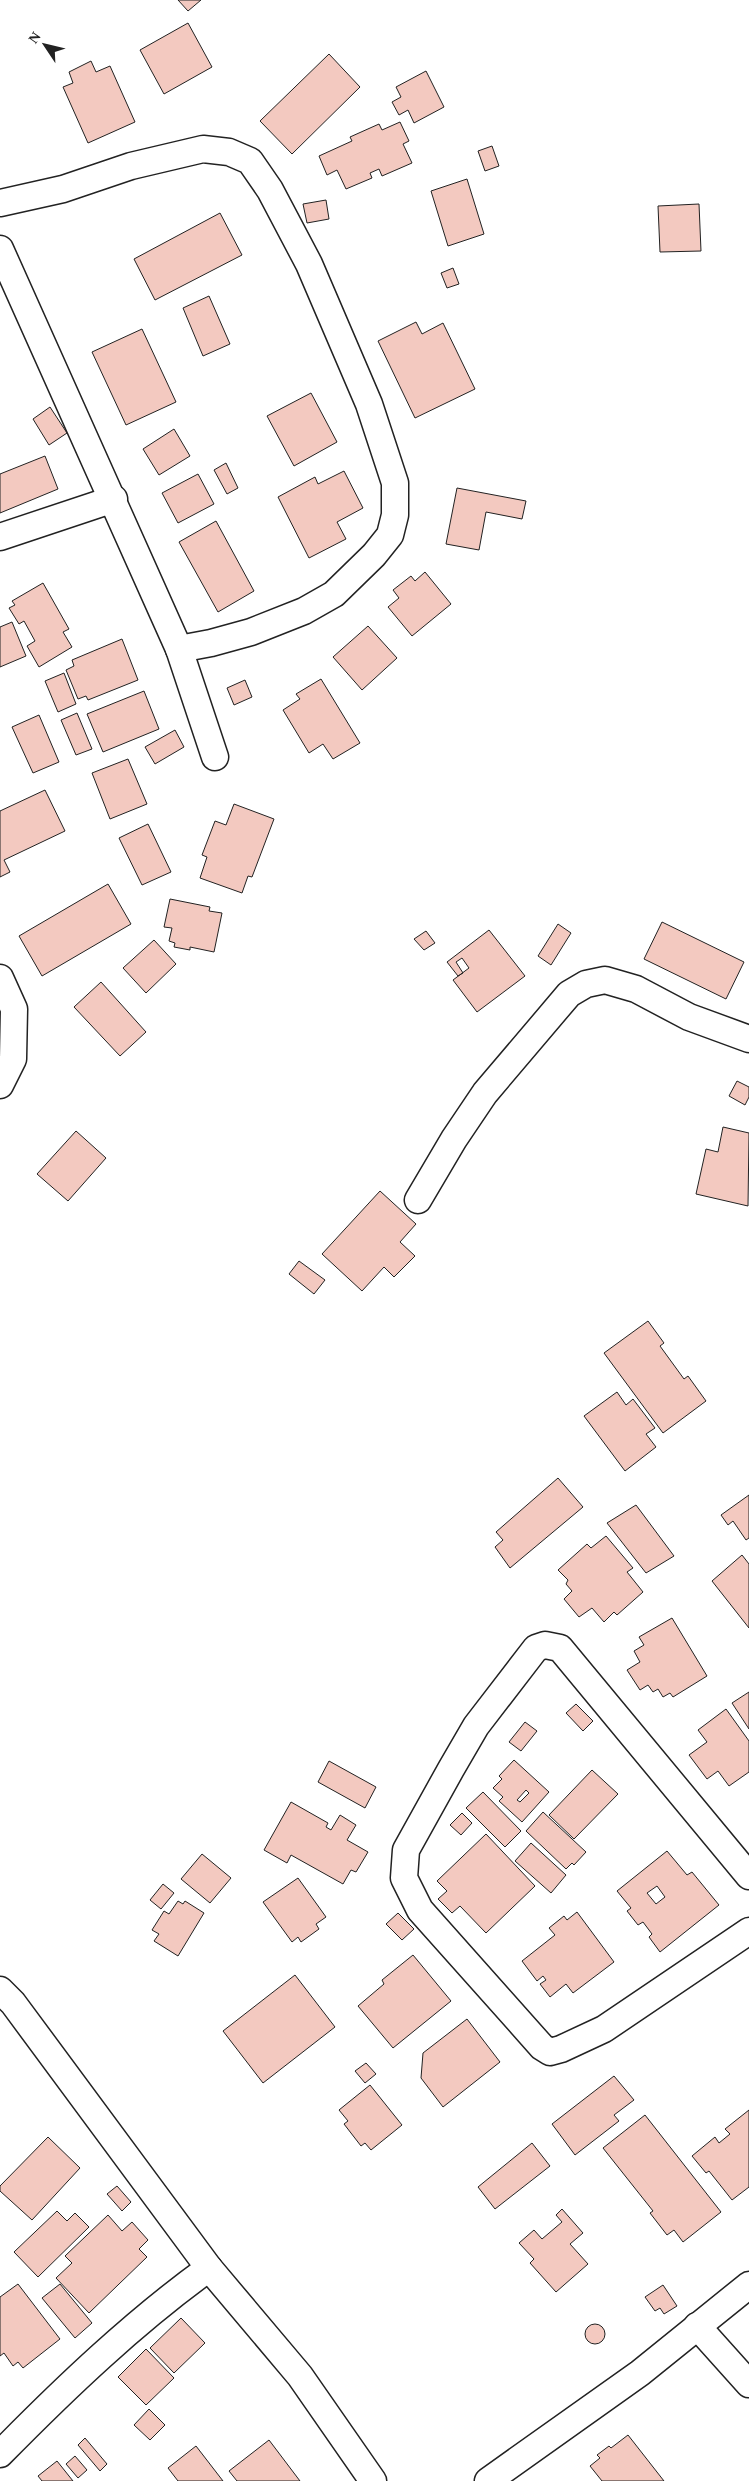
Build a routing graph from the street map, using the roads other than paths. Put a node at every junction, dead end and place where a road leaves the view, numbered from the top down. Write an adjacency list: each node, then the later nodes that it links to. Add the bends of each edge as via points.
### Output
1 (0, 203): 5 (street, via 63,189 131,166 203,149 229,152 250,161 270,190 309,264 369,404 395,483 395,515 390,535 334,594 304,612 251,632)
2 (0, 249): 3 (street)
3 (114, 499): 4 (street); 5 (street)
4 (0, 537)
5 (179, 649): 6 (street)
6 (216, 758)
7 (0, 978): 9 (street, via 14,1009 13,1059)
8 (749, 1039): 10 (street, via 689,1017 636,989 605,980 586,984 569,994 485,1093)
9 (0, 1085)
10 (418, 1200)
11 (749, 1876): 12 (street, via 560,1648 545,1645 536,1648 476,1726 406,1850 404,1878 420,1910 542,2048 550,2052 604,2029)
12 (749, 1931)
13 (0, 1990): 14 (street, via 13,2003)
14 (209, 2268): 18 (street, via 172,2295); 19 (street, via 300,2376)
15 (749, 2285): 16 (street)
16 (697, 2326): 17 (street); 20 (street, via 640,2373)
17 (749, 2384)
18 (0, 2454)
19 (373, 2481)
20 (488, 2481)

